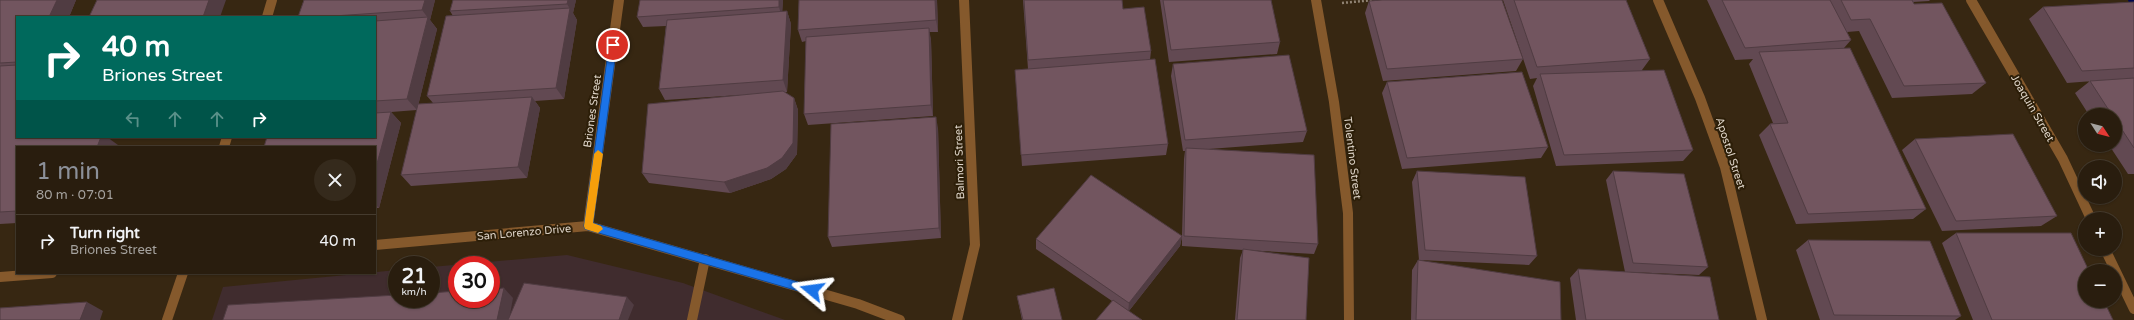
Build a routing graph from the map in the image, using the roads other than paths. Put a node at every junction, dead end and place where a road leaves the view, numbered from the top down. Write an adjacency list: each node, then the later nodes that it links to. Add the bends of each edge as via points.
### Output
1 (272, 0): 7 (street)
2 (619, 0): 9 (street, Briones Street)
3 (964, 0): 20 (street, Balmori Street, via 975,245)
4 (1658, 0): 22 (street, Apostol Street, via 1700,98 1725,167)
5 (1971, 0): 8 (street, Joaquin Street, via 2063,159)
6 (1317, 2): 21 (street, Tolentino Street, via 1334,102 1348,213)
7 (266, 16)
8 (2088, 212)
9 (588, 226): 10 (street, San Lorenzo Drive); 12 (street, San Lorenzo Drive)
10 (376, 246)
11 (2109, 256): 16 (street)
12 (705, 259): 18 (street); 19 (street, San Lorenzo Drive, via 858,304)
13 (39, 274): 15 (street)
14 (183, 274): 17 (street)
15 (0, 277)
16 (2134, 309)
17 (167, 320)
18 (692, 320)
19 (900, 320)
20 (957, 320)
21 (1349, 320)
22 (1762, 320)

